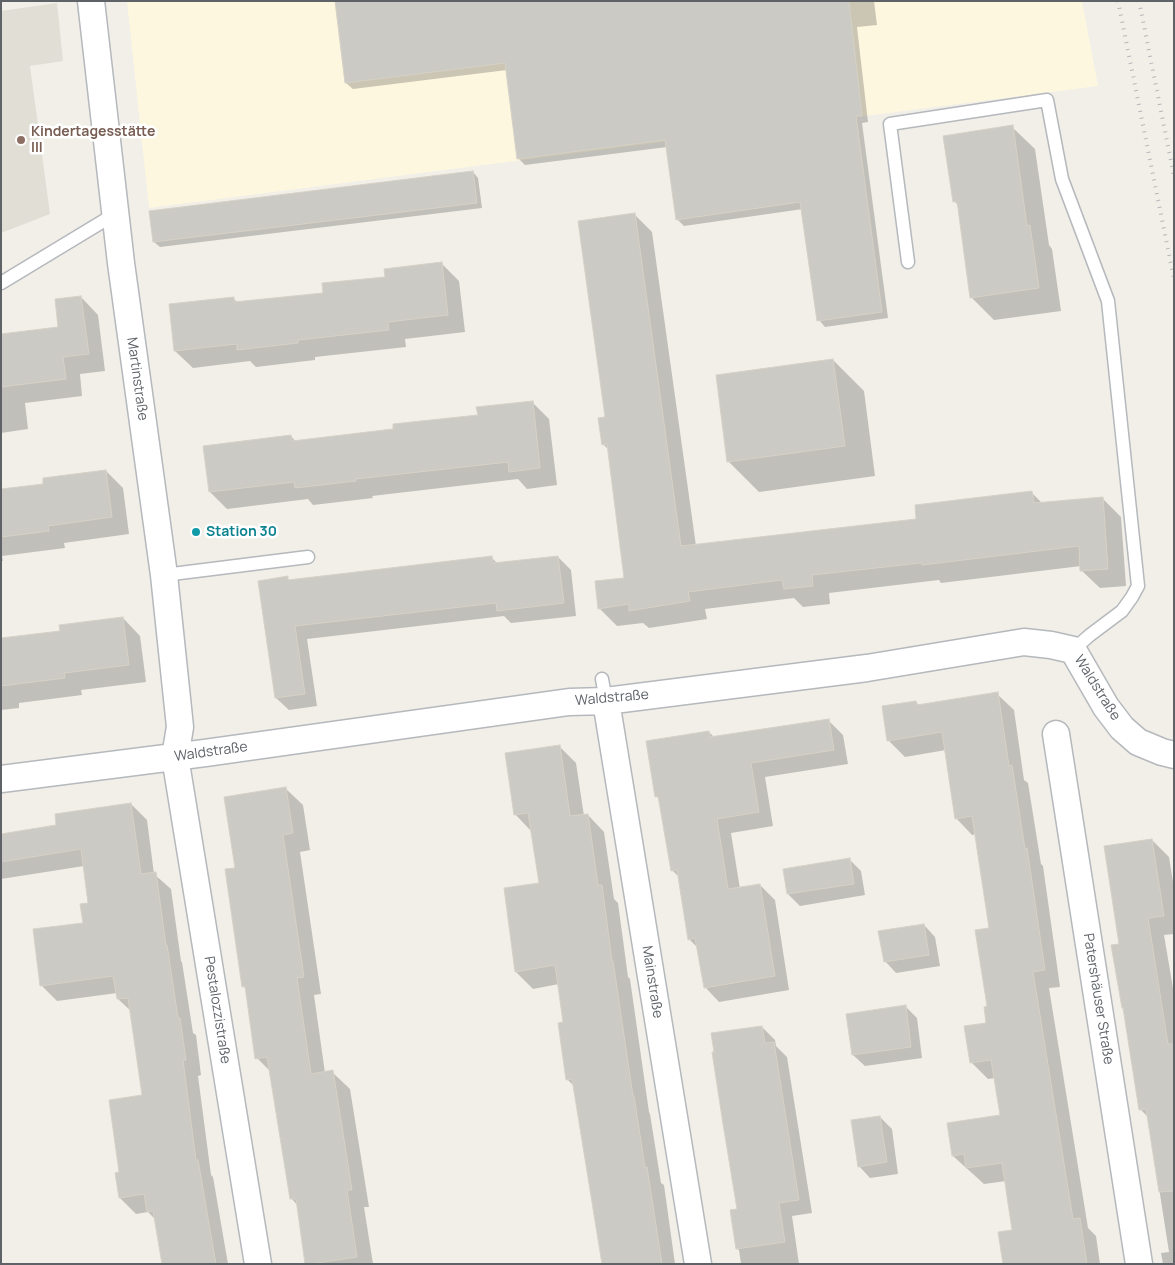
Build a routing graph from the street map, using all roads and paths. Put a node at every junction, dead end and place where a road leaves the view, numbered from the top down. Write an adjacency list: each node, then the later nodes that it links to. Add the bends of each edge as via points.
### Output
1 (91, 1): 2 (street, Martinstraße)
2 (116, 214): 4 (lane); 6 (street, Martinstraße)
3 (908, 262): 7 (lane, via 890,124 1047,100 1062,178 1108,300 1138,586 1122,611)
4 (1, 283)
5 (308, 557): 6 (lane)
6 (164, 575): 11 (street, Martinstraße, via 180,727)
7 (1073, 650): 8 (street, Waldstraße, via 1024,642 867,668); 10 (street, Waldstraße, via 1122,728 1138,742)
8 (604, 690): 11 (street, Waldstraße, via 569,702); 14 (street, Mainstraße)
9 (1056, 734): 15 (street, Patershäuser Straße)
10 (1174, 755)
11 (175, 757): 12 (street, Waldstraße); 13 (street, Pestalozzistraße)
12 (1, 778)
13 (258, 1264)
14 (698, 1264)
15 (1139, 1264)

